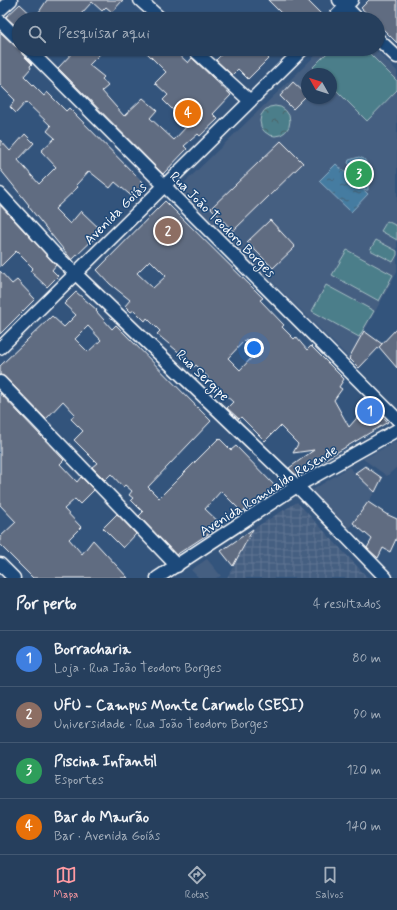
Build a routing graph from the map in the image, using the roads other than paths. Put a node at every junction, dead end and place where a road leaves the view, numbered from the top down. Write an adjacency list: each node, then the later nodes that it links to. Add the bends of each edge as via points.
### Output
1 (11, 0): 4 (street)
2 (140, 0): 5 (street)
3 (346, 2): 6 (street); 7 (street)
4 (0, 10)
5 (153, 12)
6 (338, 12)
7 (353, 12)
8 (0, 21): 9 (street)
9 (12, 33)
10 (385, 46): 14 (street)
11 (35, 56): 16 (street, Rua João Teodoro Borges)
12 (201, 56): 15 (street)
13 (296, 56): 15 (street, Avenida Goiás)
14 (397, 57)
15 (250, 101): 16 (street, Avenida Goiás)
16 (164, 186): 18 (street, Avenida Goiás); 21 (street, Rua João Teodoro Borges)
17 (0, 194): 18 (street, Rua Sergipe)
18 (75, 273): 19 (street, Avenida Goiás); 23 (street, Rua Sergipe)
19 (0, 348)
20 (0, 382): 25 (street)
21 (397, 419)
22 (397, 430): 23 (street, Avenida Romualdo Resende)
23 (297, 486): 25 (street, Avenida Romualdo Resende); 28 (street, Rua Sergipe)
24 (0, 564): 26 (street)
25 (177, 566): 27 (street, Avenida Romualdo Resende)
26 (14, 578)
27 (157, 578)
28 (386, 578)

